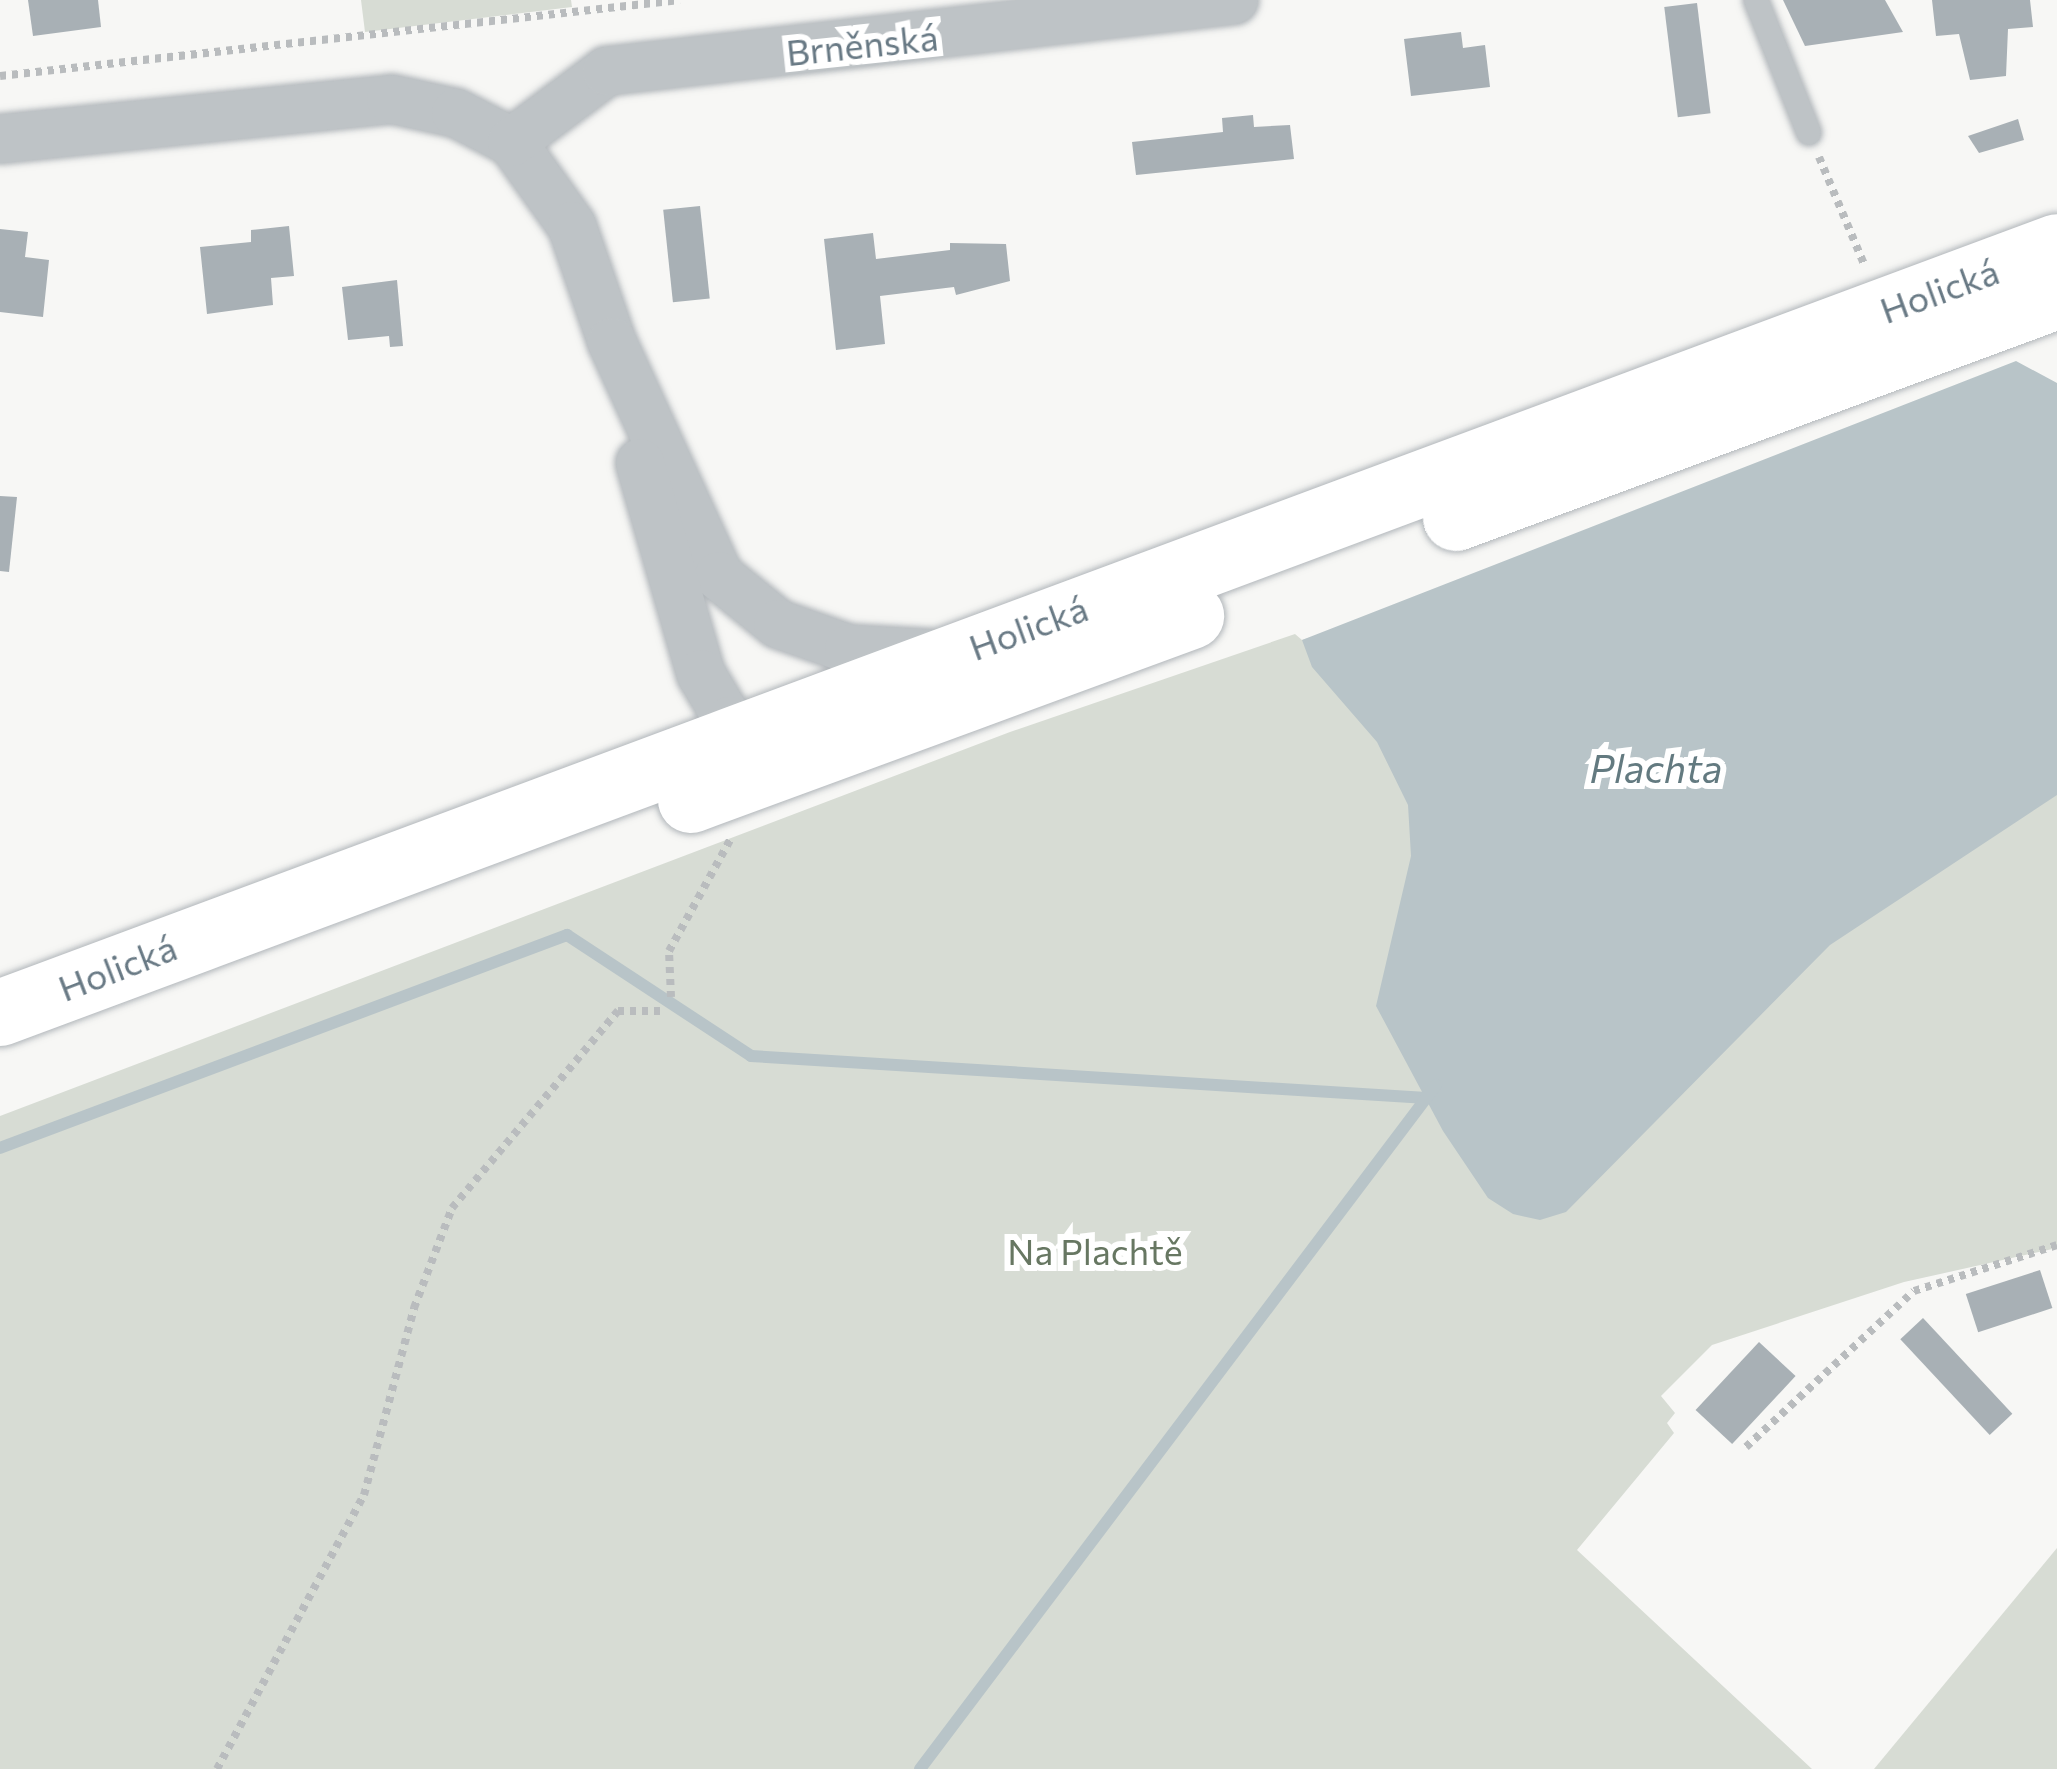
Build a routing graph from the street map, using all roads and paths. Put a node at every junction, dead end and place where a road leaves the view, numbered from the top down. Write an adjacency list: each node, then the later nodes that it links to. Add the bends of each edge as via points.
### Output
1 (680, 0): 4 (path)
2 (1234, 0): 7 (street, Brněnská, via 607,70)
3 (1756, 0): 5 (lane)
4 (0, 76)
5 (1809, 133): 9 (path, via 1863,265)
6 (0, 139): 7 (street, via 392,99 456,113)
7 (512, 142): 11 (street, via 572,226)
8 (2057, 247): 12 (main road, Holická)
9 (1885, 257)
10 (2057, 296): 15 (main road, Holická)
11 (612, 342): 12 (street, via 719,576 778,624 849,650); 13 (street, via 661,553)
12 (962, 652): 14 (main road, Holická)
13 (701, 674): 14 (street, via 720,711); 16 (street, via 698,729)
14 (746, 732): 15 (street, via 772,745); 16 (main road, Holická)
15 (833, 750): 21 (main road, Holická)
16 (660, 764): 20 (main road, Holická)
17 (733, 843): 18 (path, via 669,952)
18 (671, 998)
19 (662, 1011): 24 (path, via 618,1010 452,1208 414,1308 364,1495)
20 (0, 1013)
21 (0, 1053)
22 (2057, 1246): 23 (path, via 1914,1291)
23 (1746, 1447)
24 (218, 1769)

